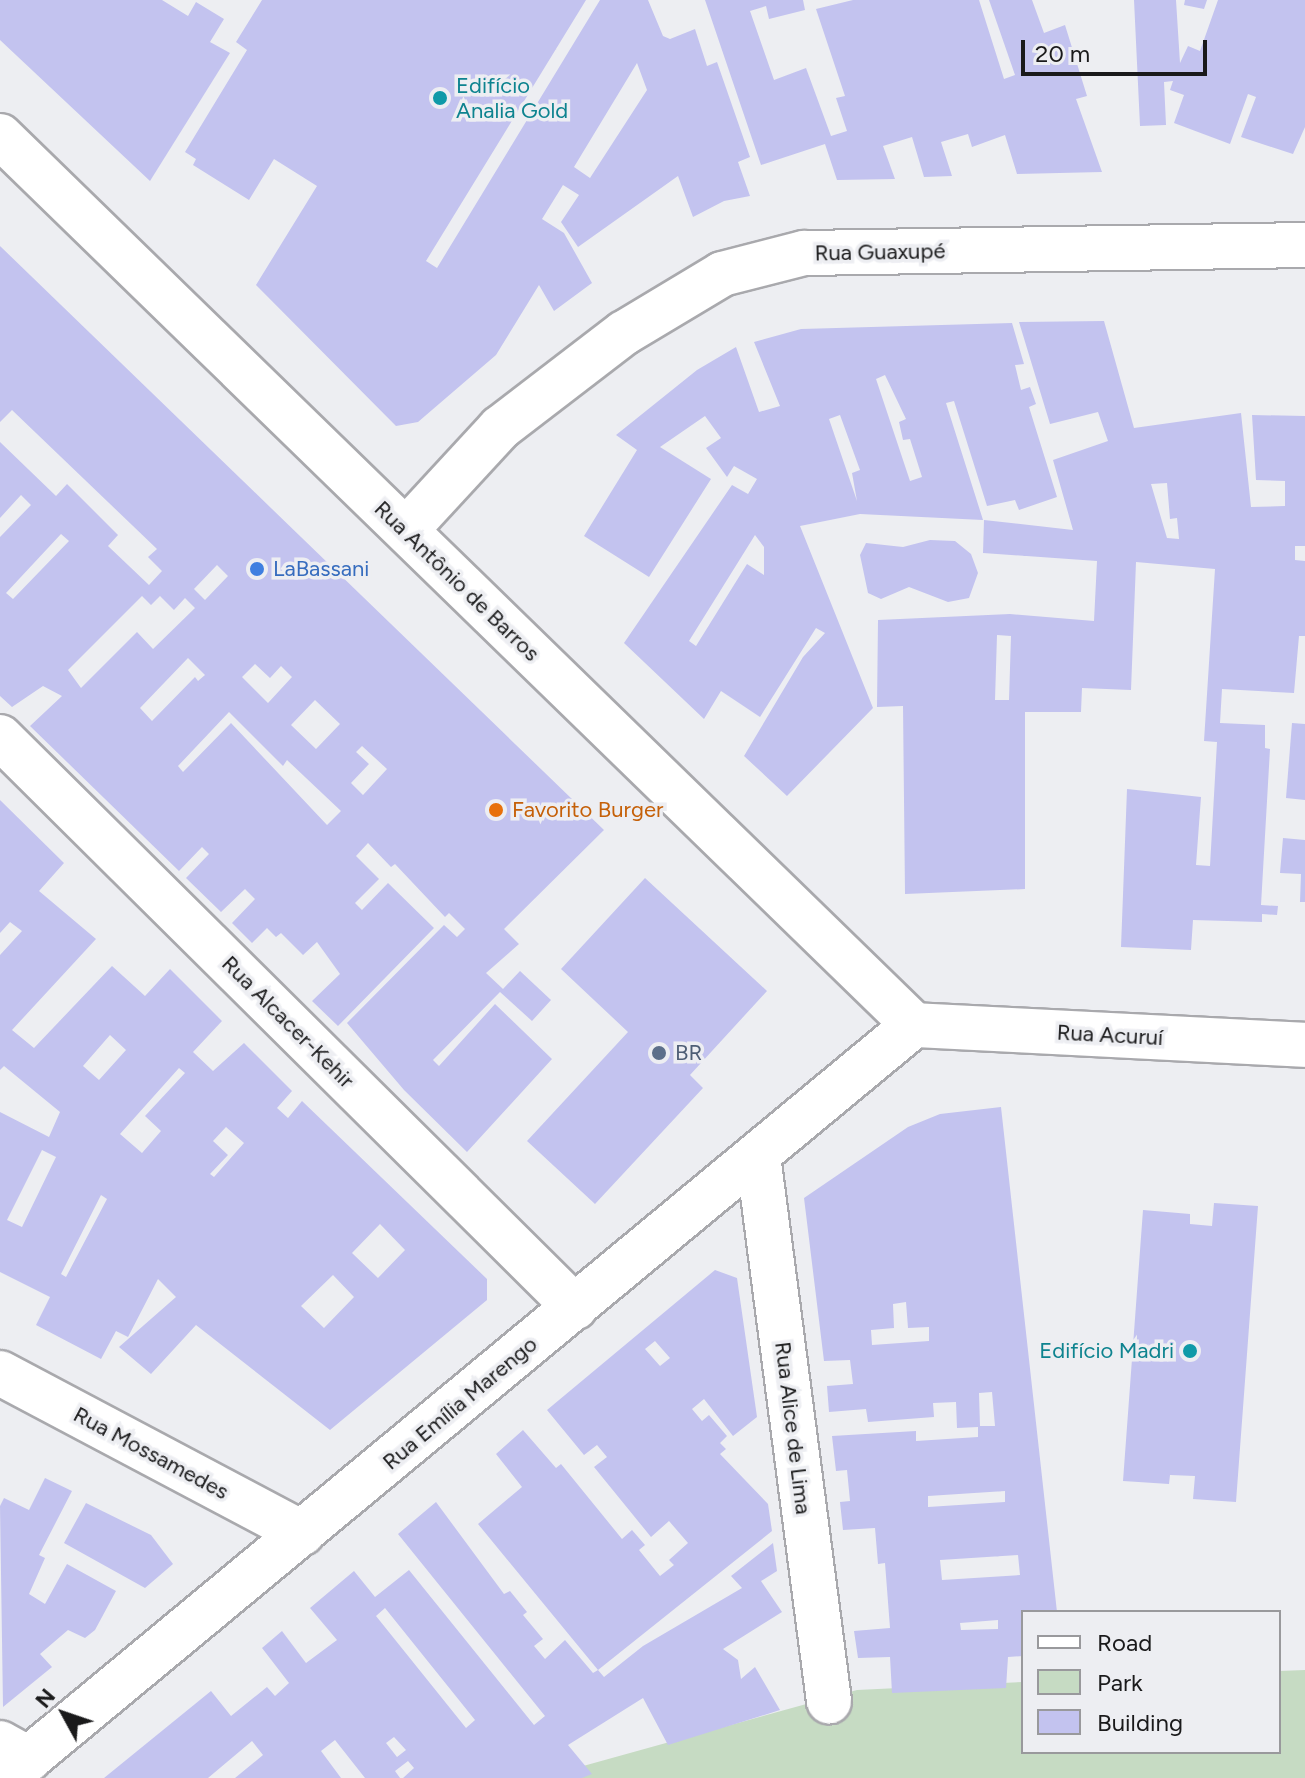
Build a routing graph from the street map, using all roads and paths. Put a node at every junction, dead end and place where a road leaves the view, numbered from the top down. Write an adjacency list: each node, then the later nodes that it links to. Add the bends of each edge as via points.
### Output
1 (0, 136): 3 (main road, Rua Antônio de Barros)
2 (1305, 245): 3 (main road, Rua Guaxupé, via 804,253 722,274 624,333 500,428)
3 (406, 530): 5 (main road, Rua Antônio de Barros)
4 (0, 737): 8 (main road, Rua Alcacer-Kehir)
5 (914, 1025): 6 (main road, Rua Acuruí); 7 (main road, Rua Emília Marengo)
6 (1305, 1045)
7 (758, 1156): 8 (main road, Rua Emília Marengo); 11 (main road, Rua Alice de Lima)
8 (575, 1307): 10 (main road, Rua Emília Marengo)
9 (0, 1373): 10 (main road, Rua Mossamedes)
10 (302, 1533): 12 (main road, Rua Emília Marengo)
11 (829, 1701)
12 (11, 1760)

